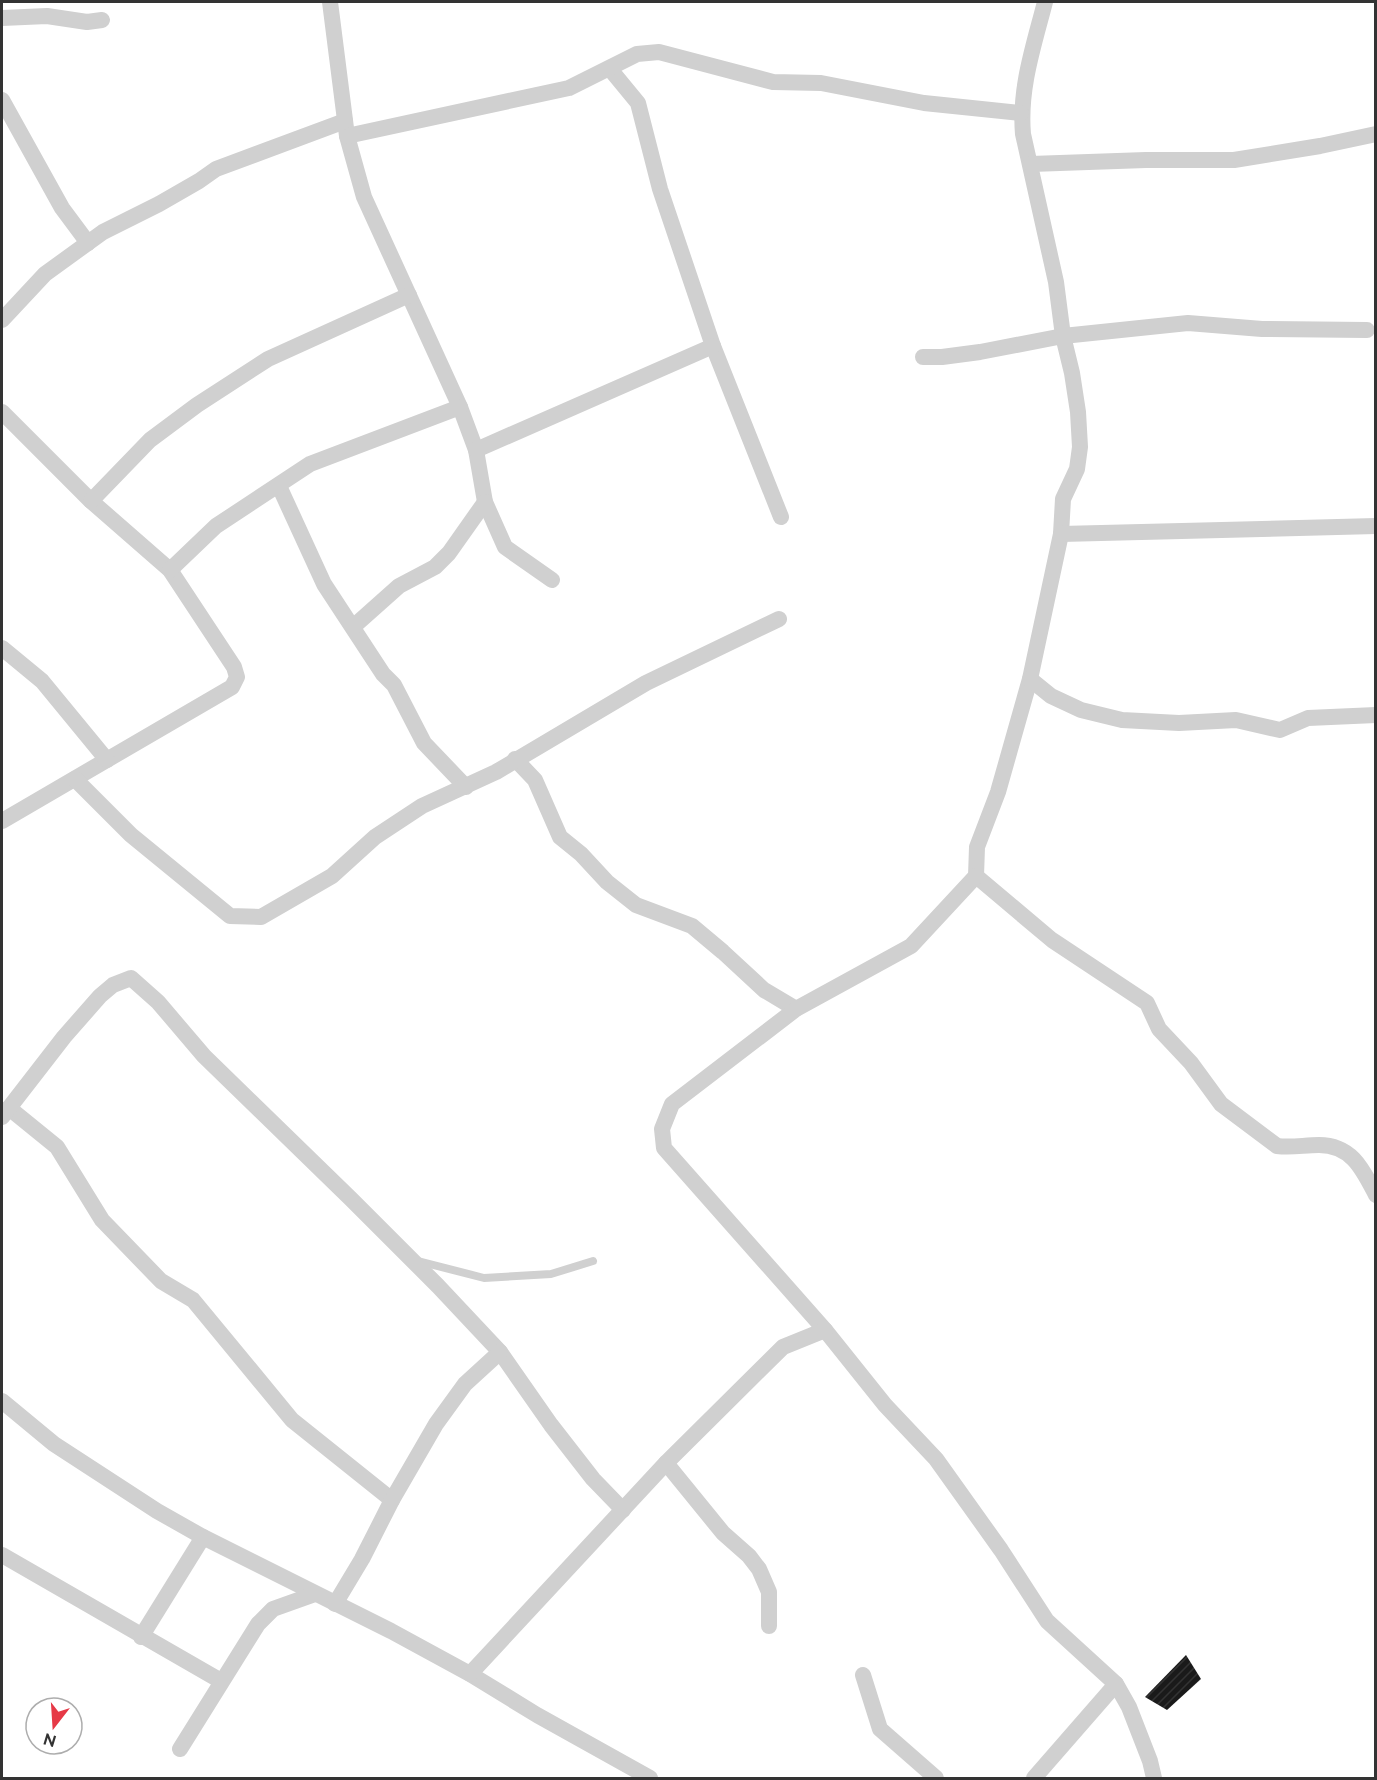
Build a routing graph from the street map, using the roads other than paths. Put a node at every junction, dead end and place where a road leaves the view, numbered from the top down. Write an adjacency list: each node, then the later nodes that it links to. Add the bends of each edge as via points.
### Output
1 (330, 2): 8 (street)
2 (1046, 2): 7 (street, via 1024,82)
3 (2, 18): 4 (street)
4 (102, 20)
5 (610, 69): 7 (street, via 637,54 659,52 773,82 821,83 924,103); 8 (street, via 569,88); 16 (street, via 638,103 660,189)
6 (2, 99): 11 (street, via 62,208)
7 (1021, 113): 10 (street)
8 (346, 128): 11 (street, via 216,169); 12 (street, via 364,197)
9 (1376, 134): 10 (street, via 1234,160)
10 (1031, 164): 15 (street)
11 (88, 243): 13 (street, via 45,274)
12 (409, 295): 18 (street); 22 (street, via 268,358 150,440)
13 (2, 320)
14 (1367, 330): 15 (street, via 1262,329 1188,323)
15 (1063, 336): 17 (street, via 980,352); 26 (street, via 1078,412 1080,447 1077,469 1063,499)
16 (713, 346): 20 (street); 24 (street)
17 (923, 357)
18 (460, 407): 20 (street); 21 (street, via 310,465)
19 (2, 412): 22 (street)
20 (476, 450): 23 (street)
21 (279, 486): 27 (street, via 216,526); 30 (street, via 324,584)
22 (91, 501): 27 (street)
23 (485, 502): 28 (street, via 505,547); 30 (street, via 435,567 399,586)
24 (781, 517)
25 (1376, 526): 26 (street)
26 (1061, 534): 32 (street)
27 (170, 570): 35 (street, via 237,677 232,687)
28 (552, 580)
29 (779, 619): 34 (street, via 646,683)
30 (353, 627): 37 (street, via 394,685 424,743)
31 (2, 648): 35 (street, via 42,681)
32 (1030, 679): 33 (street, via 1051,696 1081,710 1122,720 1236,720 1280,730 1308,718); 39 (street, via 998,792 977,847)
33 (1376, 715)
34 (515, 759): 37 (street); 40 (street, via 535,780 560,837 607,882 636,905 692,926 764,990)
35 (107, 760): 36 (street)
36 (75, 779): 37 (street, via 131,835 230,916 261,917 332,876 375,837 422,806); 38 (street)
37 (466, 787)
38 (2, 821)
39 (976, 876): 40 (street, via 911,946); 42 (street, via 1052,940 1147,1003 1159,1029 1191,1063 1221,1104 1277,1146 1336,1146 1350,1154 1360,1164)
40 (796, 1009): 45 (street, via 672,1104 662,1129 664,1148)
41 (5, 1113): 43 (street, via 100,996 131,978); 49 (street, via 57,1147 102,1220 160,1281 193,1300 292,1420)
42 (1376, 1195)
43 (409, 1259): 44 (lane, via 484,1278 551,1274); 46 (street)
44 (592, 1261)
45 (825, 1330): 48 (street, via 783,1347); 60 (street, via 885,1405 936,1459 1047,1621)
46 (500, 1352): 49 (street, via 465,1384 436,1424); 50 (street, via 593,1479)
47 (2, 1401): 51 (street, via 54,1444)
48 (666, 1463): 50 (street); 55 (street, via 723,1533 759,1569 769,1592)
49 (392, 1500): 54 (street)
50 (623, 1510): 57 (street)
51 (203, 1537): 53 (street); 56 (street)
52 (2, 1555): 56 (street)
53 (315, 1594): 54 (street); 59 (street, via 273,1609 258,1624)
54 (335, 1604): 57 (street)
55 (769, 1626)
56 (141, 1637): 59 (street)
57 (471, 1674): 62 (street)
58 (863, 1675): 63 (street, via 880,1729)
59 (221, 1681): 61 (street)
60 (1116, 1684): 64 (street); 65 (street)
61 (180, 1749)
62 (650, 1779)
63 (936, 1779)
64 (1034, 1779)
65 (1154, 1779)

